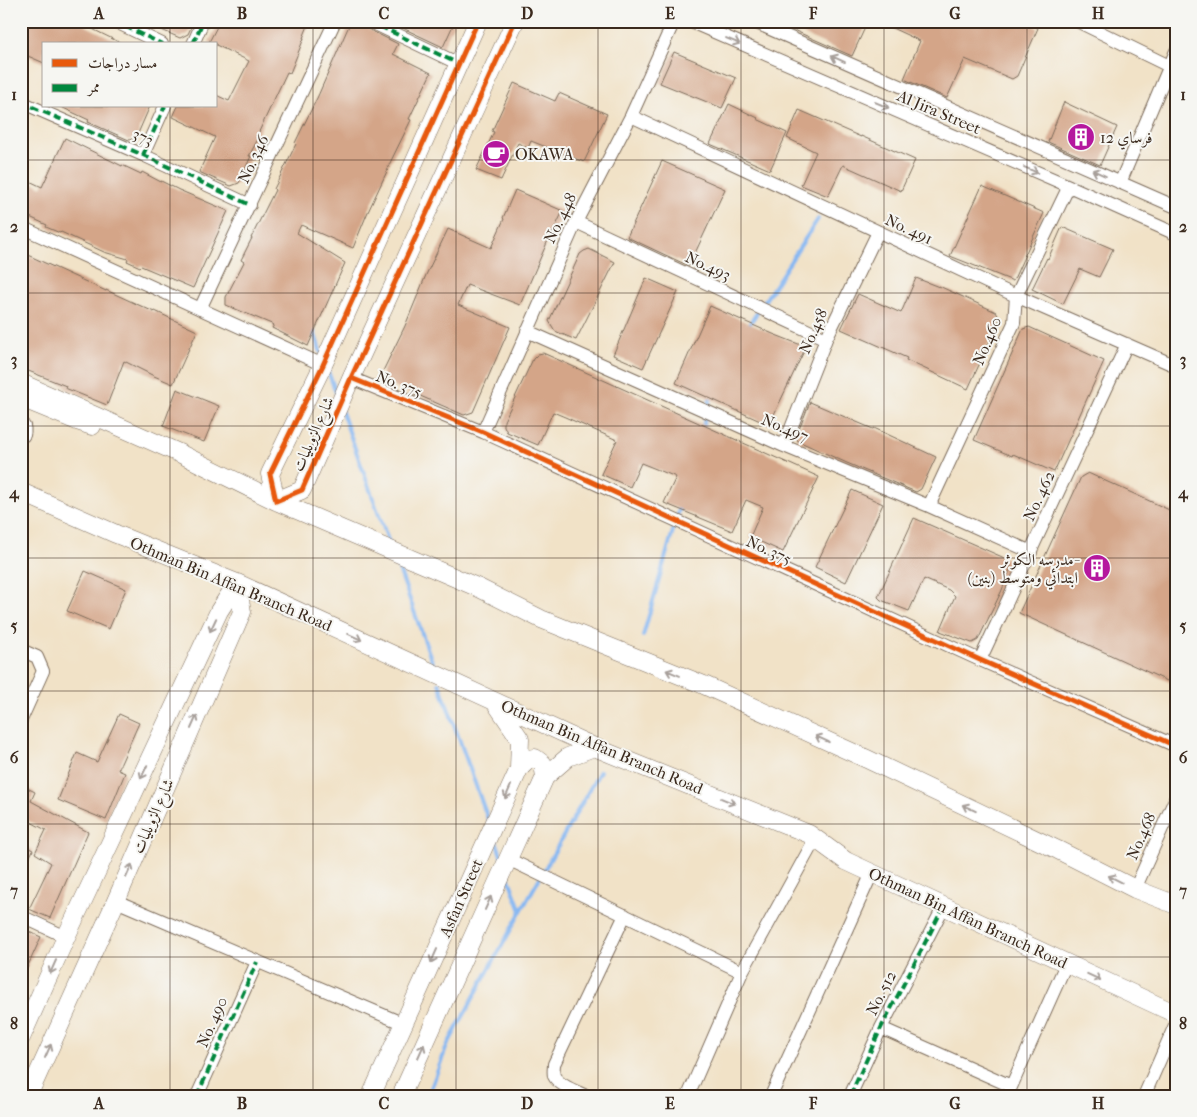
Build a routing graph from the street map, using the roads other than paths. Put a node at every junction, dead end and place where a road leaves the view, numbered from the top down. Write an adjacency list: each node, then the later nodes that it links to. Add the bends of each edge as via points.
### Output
1 (114, 21): 11 (street)
2 (203, 21): 12 (street)
3 (335, 21): 22 (street, No. 346)
4 (369, 21): 14 (street)
5 (478, 21): 14 (street, شارع الزويليات)
6 (515, 21): 35 (street, شارع الزويليات)
7 (674, 21): 18 (street, No. 448)
8 (689, 21): 21 (street, Al Jira Street, one-way to 21)
9 (752, 21): 20 (street, Al Jira Street, one-way to 9)
10 (1077, 21): 15 (street)
11 (158, 42)
12 (194, 42)
13 (1176, 51): 15 (street)
14 (459, 64): 33 (street, شارع الزويليات)
15 (1169, 66): 20 (street)
16 (21, 102): 19 (street, 373)
17 (164, 108): 19 (street)
18 (631, 116): 24 (street, No. 448); 26 (street, No. 491)
19 (143, 155): 22 (street, 373)
20 (1120, 183): 23 (street, Al Jira Street)
21 (1069, 186): 27 (street, Al Jira Street); 28 (street, No.460)
22 (250, 205): 29 (street, No. 346)
23 (1176, 207)
24 (576, 222): 30 (street, No. 448); 31 (street, No.493)
25 (21, 227): 29 (street)
26 (878, 232): 28 (street, No. 491); 31 (street, No.458)
27 (1176, 234)
28 (1016, 296): 32 (street, No. 491); 46 (street, No.460, via 1014,323)
29 (200, 309): 33 (street)
30 (527, 331): 39 (street, No. 448); 41 (street, No.497)
31 (826, 339): 41 (street, No.458)
32 (1127, 344): 34 (street, No. 491); 48 (street, No. 462)
33 (323, 365): 45 (street, شارع الزويليات, via 270,474)
34 (1176, 366)
35 (351, 378): 39 (street, No. 375); 45 (street, شارع الزويليات, via 302,490)
36 (21, 383): 42 (street)
37 (21, 398): 42 (street, via 77,421)
38 (21, 428): 40 (main road)
39 (483, 432): 51 (street, No. 375)
40 (21, 433)
41 (784, 446): 46 (street, No.497)
42 (181, 454): 45 (street)
43 (21, 480): 47 (street)
44 (21, 492): 47 (street, Othman Bin Affan Branch Road)
45 (276, 501): 62 (street, one-way to 45, via 867,759 704,685 541,619 479,588)
46 (929, 506): 48 (street, No.497)
47 (116, 534): 49 (street, Othman Bin Affan Branch Road)
48 (1031, 552): 51 (street, No. 462)
49 (237, 583): 52 (street, Othman Bin Affan Branch Road, one-way to 52); 63 (street, شارع الزويليات, one-way to 49, via 242,612); 68 (street, شارع الزويليات, one-way to 68, via 220,611)
50 (21, 650): 53 (street, via 37,656 44,671)
51 (980, 660): 54 (street, No. 375)
52 (494, 701): 55 (street, Othman Bin Affan Branch Road); 56 (street, Asfan Street, via 520,739)
53 (21, 720)
54 (1176, 746)
55 (594, 747): 57 (street, Asfan Street, via 568,757); 59 (street, Othman Bin Affan Branch Road, one-way to 59)
56 (519, 769): 57 (street, via 529,759 535,758 543,764); 74 (street, Asfan Street, one-way to 74)
57 (545, 777): 60 (street, Asfan Street)
58 (1176, 797): 62 (street, No.468)
59 (815, 839): 61 (street, Othman Bin Affan Branch Road, via 846,861); 71 (street)
60 (508, 859): 66 (street); 81 (street, Asfan Street, one-way to 60)
61 (872, 873): 65 (street, Othman Bin Affan Branch Road); 84 (street)
62 (1135, 889): 64 (street)
63 (116, 901): 69 (street); 78 (street, شارع الزويليات, one-way to 63)
64 (1176, 905)
65 (944, 906): 70 (street, Othman Bin Affan Branch Road); 75 (street, No. 512)
66 (625, 915): 71 (street); 82 (street, via 554,1064 554,1075 558,1081)
67 (21, 916): 68 (street)
68 (66, 937): 76 (street, شارع الزويليات, one-way to 76)
69 (257, 962): 74 (street); 79 (street, No. 490)
70 (1066, 964): 72 (street, Othman Bin Affan Branch Road, one-way to 72); 77 (street)
71 (742, 972): 83 (street)
72 (1176, 1014)
73 (1176, 1023): 86 (street)
74 (404, 1024): 80 (street, Asfan Street)
75 (881, 1028): 77 (street); 85 (street, No. 512)
76 (21, 1038)
77 (1009, 1091)
78 (28, 1096)
79 (197, 1096)
80 (371, 1096)
81 (401, 1096)
82 (586, 1096)
83 (688, 1096)
84 (772, 1096)
85 (850, 1096)
86 (1144, 1096)

